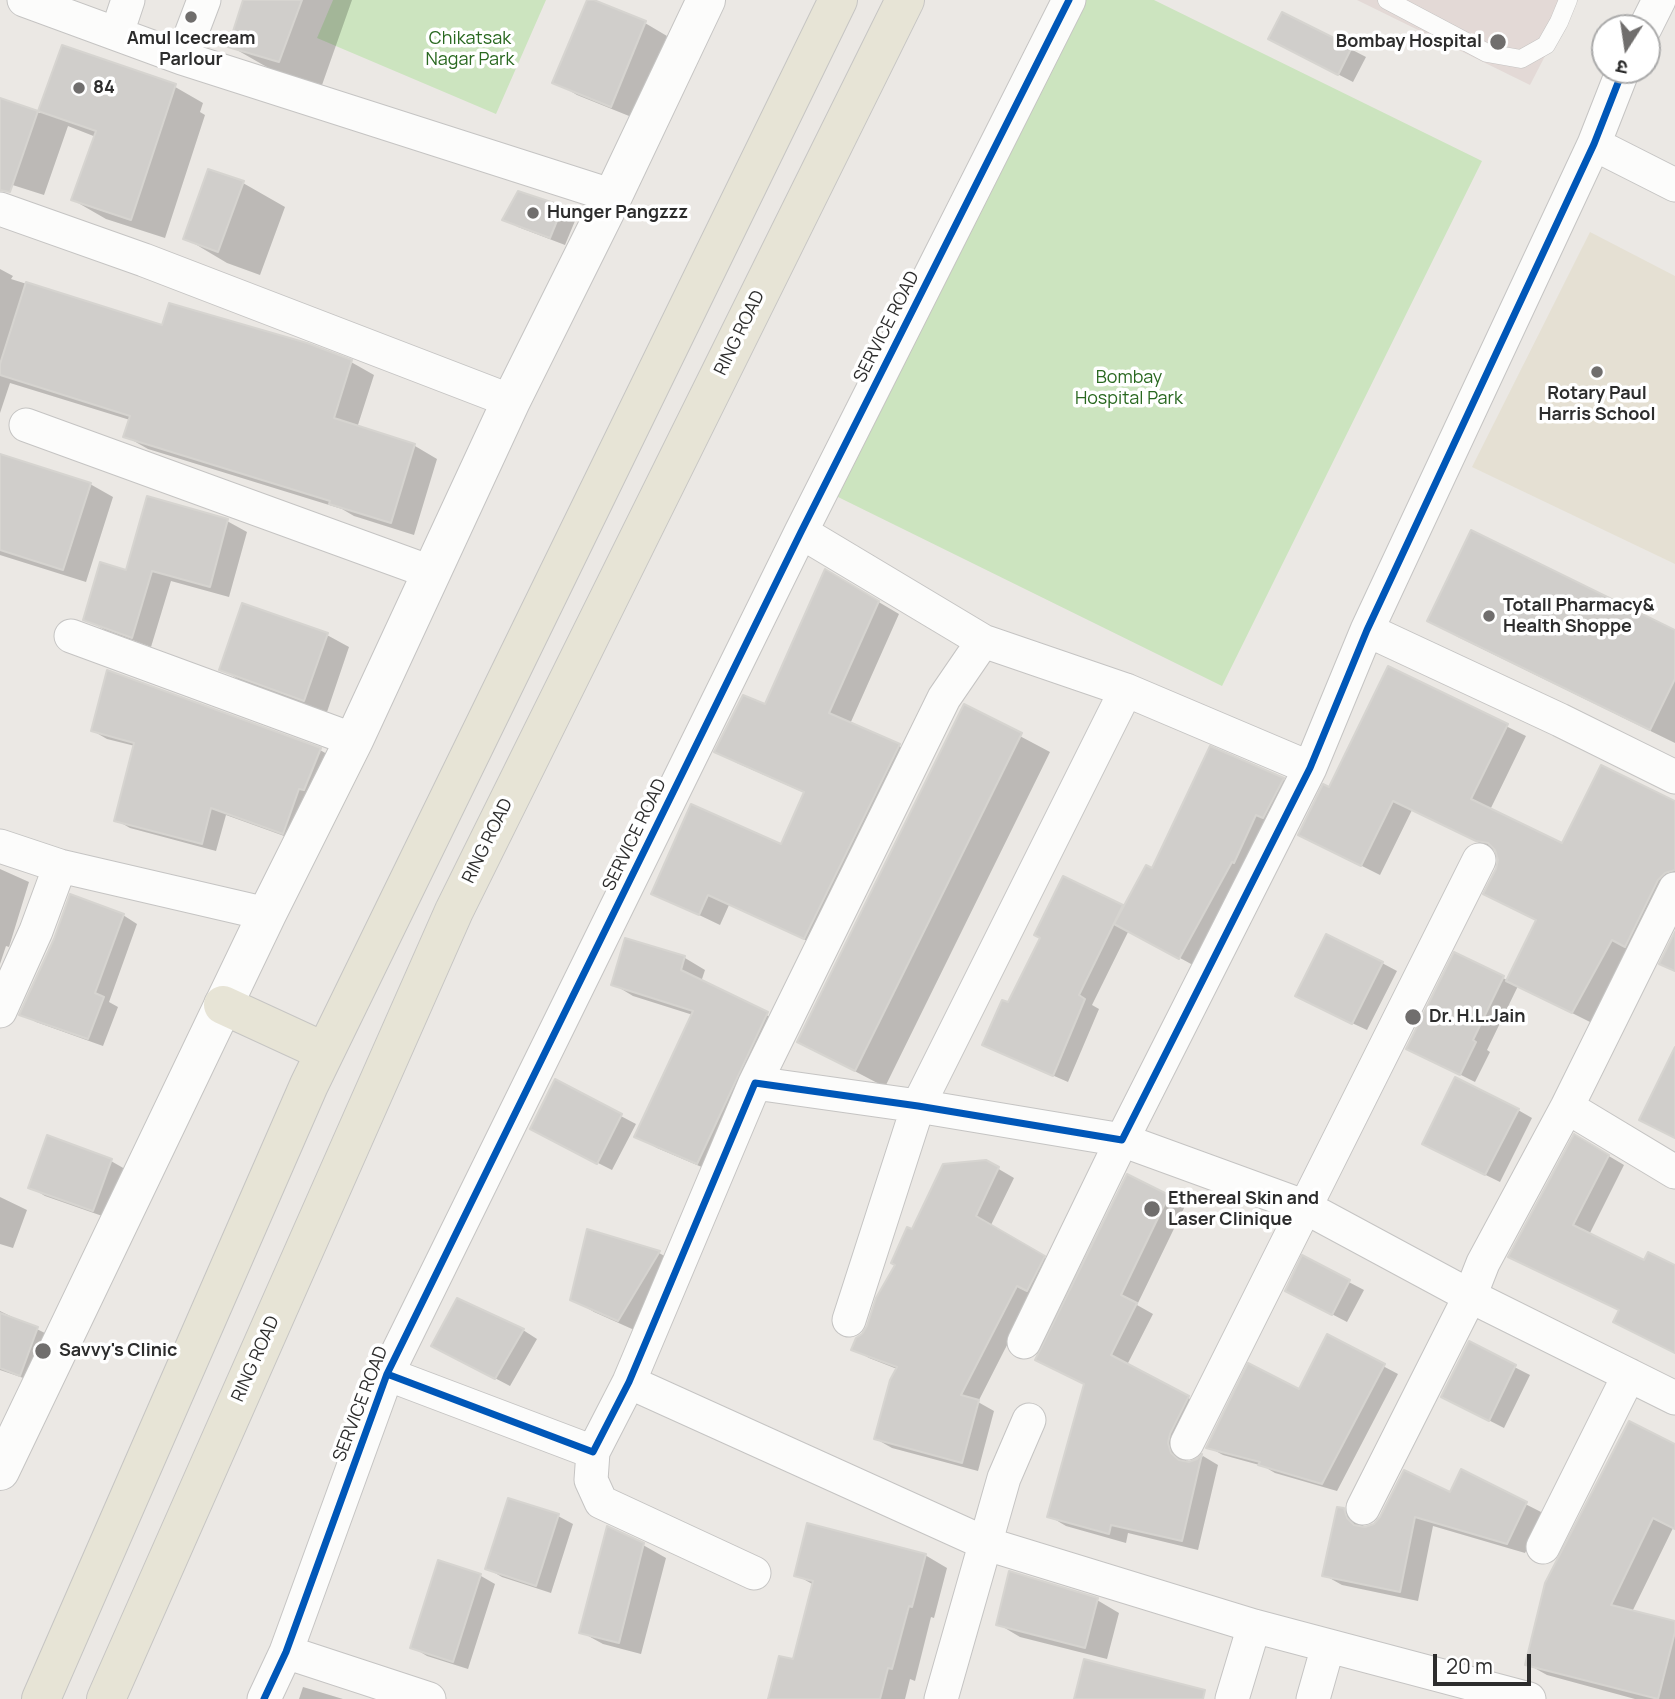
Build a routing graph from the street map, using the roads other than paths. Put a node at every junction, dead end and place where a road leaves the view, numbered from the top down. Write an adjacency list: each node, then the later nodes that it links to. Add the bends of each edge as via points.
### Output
1 (24, 0): 10 (street)
2 (128, 0): 10 (street)
3 (204, 0): 11 (street)
4 (706, 0): 15 (street)
5 (838, 0): 35 (main road)
6 (905, 0): 61 (main road, RING ROAD, via 454,911)
7 (1069, 0): 19 (street, SERVICE ROAD)
8 (1387, 0): 9 (lane, via 1487,53 1521,59 1546,44)
9 (1568, 0)
10 (117, 33): 11 (street)
11 (182, 58): 15 (street)
12 (1618, 84): 13 (street)
13 (1594, 144): 14 (street); 21 (street)
14 (1675, 185)
15 (613, 197): 17 (street)
16 (0, 209): 17 (street)
17 (512, 401): 20 (street)
18 (26, 425): 20 (street)
19 (801, 532): 23 (street); 45 (street, SERVICE ROAD)
20 (430, 572): 25 (street)
21 (1367, 630): 26 (street); 27 (street)
22 (71, 636): 25 (street)
23 (983, 641): 24 (street); 36 (street, via 944,698)
24 (1126, 690): 26 (street); 37 (street)
25 (354, 740): 32 (street)
26 (1310, 768): 39 (street)
27 (1675, 777)
28 (0, 846): 30 (street)
29 (1479, 860): 41 (street)
30 (60, 866): 32 (street); 34 (street)
31 (1675, 889): 38 (street)
32 (267, 914): 33 (street)
33 (223, 1005): 35 (main road); 52 (street)
34 (0, 1011)
35 (325, 1052): 60 (main road)
36 (755, 1083): 37 (street); 47 (street)
37 (918, 1106): 39 (street); 43 (street)
38 (1567, 1107): 40 (street); 42 (street, via 1483,1263)
39 (1122, 1140): 41 (street); 44 (street)
40 (1675, 1172)
41 (1303, 1206): 42 (street); 50 (street)
42 (1470, 1296): 46 (street); 53 (street)
43 (849, 1320)
44 (1024, 1342)
45 (387, 1374): 51 (street); 59 (street, SERVICE ROAD)
46 (1629, 1375): 48 (street); 55 (street)
47 (629, 1382): 51 (street); 54 (street)
48 (1675, 1398)
49 (1029, 1420): 54 (street, via 1004,1478)
50 (1187, 1443)
51 (593, 1452): 56 (street, via 590,1480 601,1502)
52 (0, 1471)
53 (1363, 1508)
54 (987, 1544): 57 (street); 64 (street)
55 (1543, 1547)
56 (754, 1573)
57 (1254, 1626): 58 (street); 65 (street)
58 (1328, 1646): 66 (street); 67 (street)
59 (286, 1652): 62 (street, SERVICE ROAD); 63 (street)
60 (41, 1699)
61 (106, 1699)
62 (264, 1699)
63 (429, 1699)
64 (941, 1699)
65 (1232, 1699)
66 (1313, 1699)
67 (1529, 1699)

